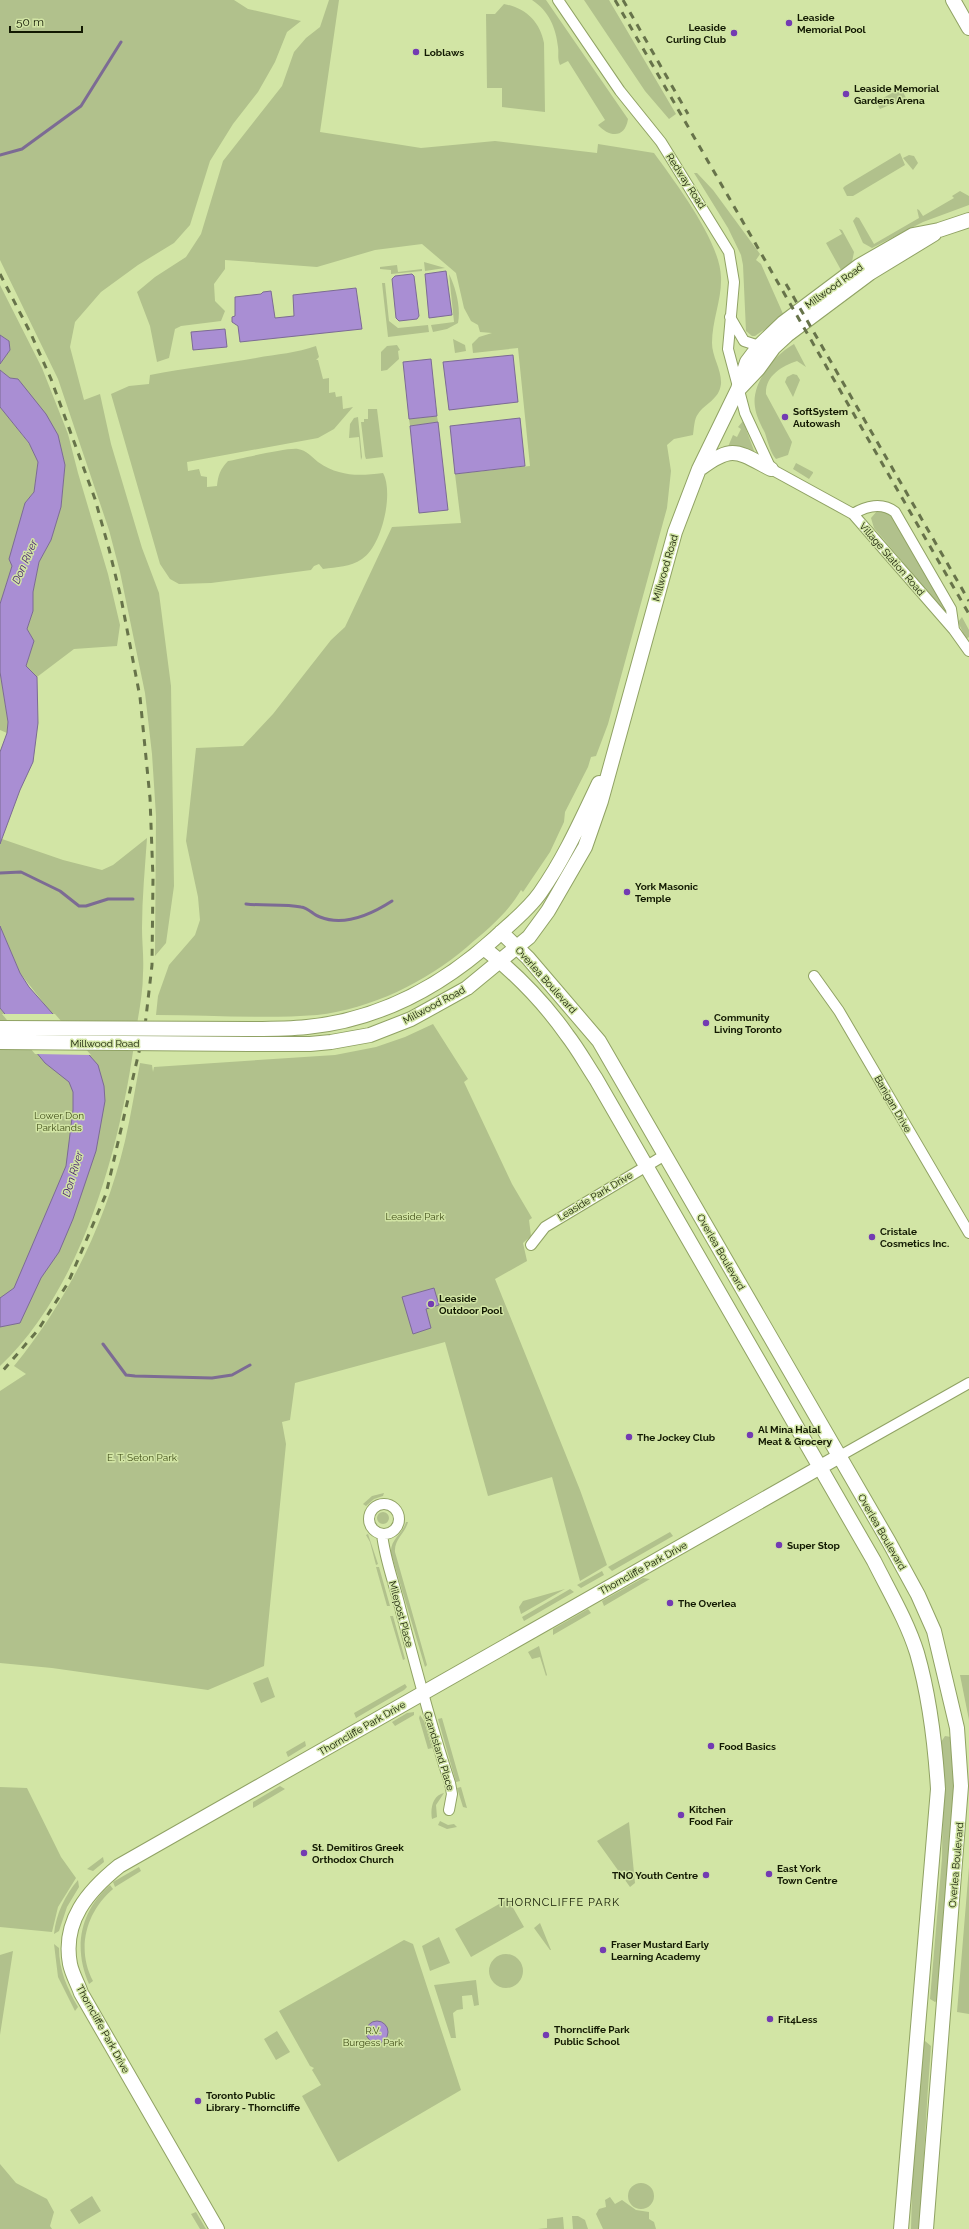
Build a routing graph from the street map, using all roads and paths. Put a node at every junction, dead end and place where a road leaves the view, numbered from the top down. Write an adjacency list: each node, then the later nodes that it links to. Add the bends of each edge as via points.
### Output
1 (558, 0): 6 (street, Redway Road, via 620,91 661,142 729,252 734,282)
2 (953, 0): 3 (main road)
3 (969, 28)
4 (969, 220): 5 (main road, Millwood Road)
5 (939, 230): 7 (main road, Millwood Road, via 913,234 859,266 783,323); 8 (main road, Millwood Road, via 870,273 787,335)
6 (730, 317): 7 (street, via 744,341); 8 (street, Redway Road, via 728,349)
7 (759, 346): 8 (main road, Millwood Road, via 747,362)
8 (738, 389): 9 (main road, Millwood Road); 10 (street, via 744,413)
9 (699, 469): 10 (main road, via 728,452 737,453); 14 (main road, Millwood Road, via 675,532)
10 (771, 469): 11 (street, Village Station Road)
11 (853, 514): 12 (street, Village Station Road); 12 (street, via 879,505 888,506 895,512 951,609)
12 (954, 630): 13 (street, Village Station Road)
13 (969, 650)
14 (613, 754): 15 (main road, Millwood Road, via 576,832 539,893 519,917); 17 (main road, Millwood Road, via 585,847 548,911 529,937)
15 (501, 932): 16 (main road, Millwood Road); 17 (main road, Overlea Boulevard)
16 (484, 948): 18 (main road, Overlea Boulevard); 20 (main road, Millwood Road, bridge, via 410,998 368,1015 311,1026 249,1030)
17 (517, 948): 18 (main road, Millwood Road); 22 (main road, Overlea Boulevard, via 599,1041)
18 (500, 961): 21 (main road, Millwood Road, bridge, via 467,988 415,1018 370,1035 310,1044); 23 (main road, Overlea Boulevard, via 568,1035)
19 (814, 976): 24 (street, Banigan Drive, via 839,1011)
20 (0, 1028)
21 (0, 1042)
22 (665, 1155): 23 (street, Leaside Park Drive); 27 (main road, Overlea Boulevard)
23 (645, 1166): 25 (street, Leaside Park Drive, via 545,1227); 28 (main road, Overlea Boulevard)
24 (969, 1233)
25 (531, 1245)
26 (969, 1383): 27 (street, Thorncliffe Park Drive)
27 (838, 1457): 28 (main road, Thorncliffe Park Drive); 34 (main road, Overlea Boulevard, via 918,1595 934,1632 957,1728 961,1806)
28 (818, 1467): 30 (main road, Thorncliffe Park Drive); 33 (main road, Overlea Boulevard, via 874,1561 902,1615 916,1652 934,1729 938,1789)
29 (382, 1534): 30 (street, Milepost Place, via 385,1556)
30 (422, 1692): 31 (street, Grandstand Place, via 450,1783 452,1794); 32 (main road, Thorncliffe Park Drive, via 119,1866 94,1886 79,1908 72,1928 70,1964 81,1993)
31 (449, 1810)
32 (217, 2229)
33 (901, 2229)
34 (926, 2229)

